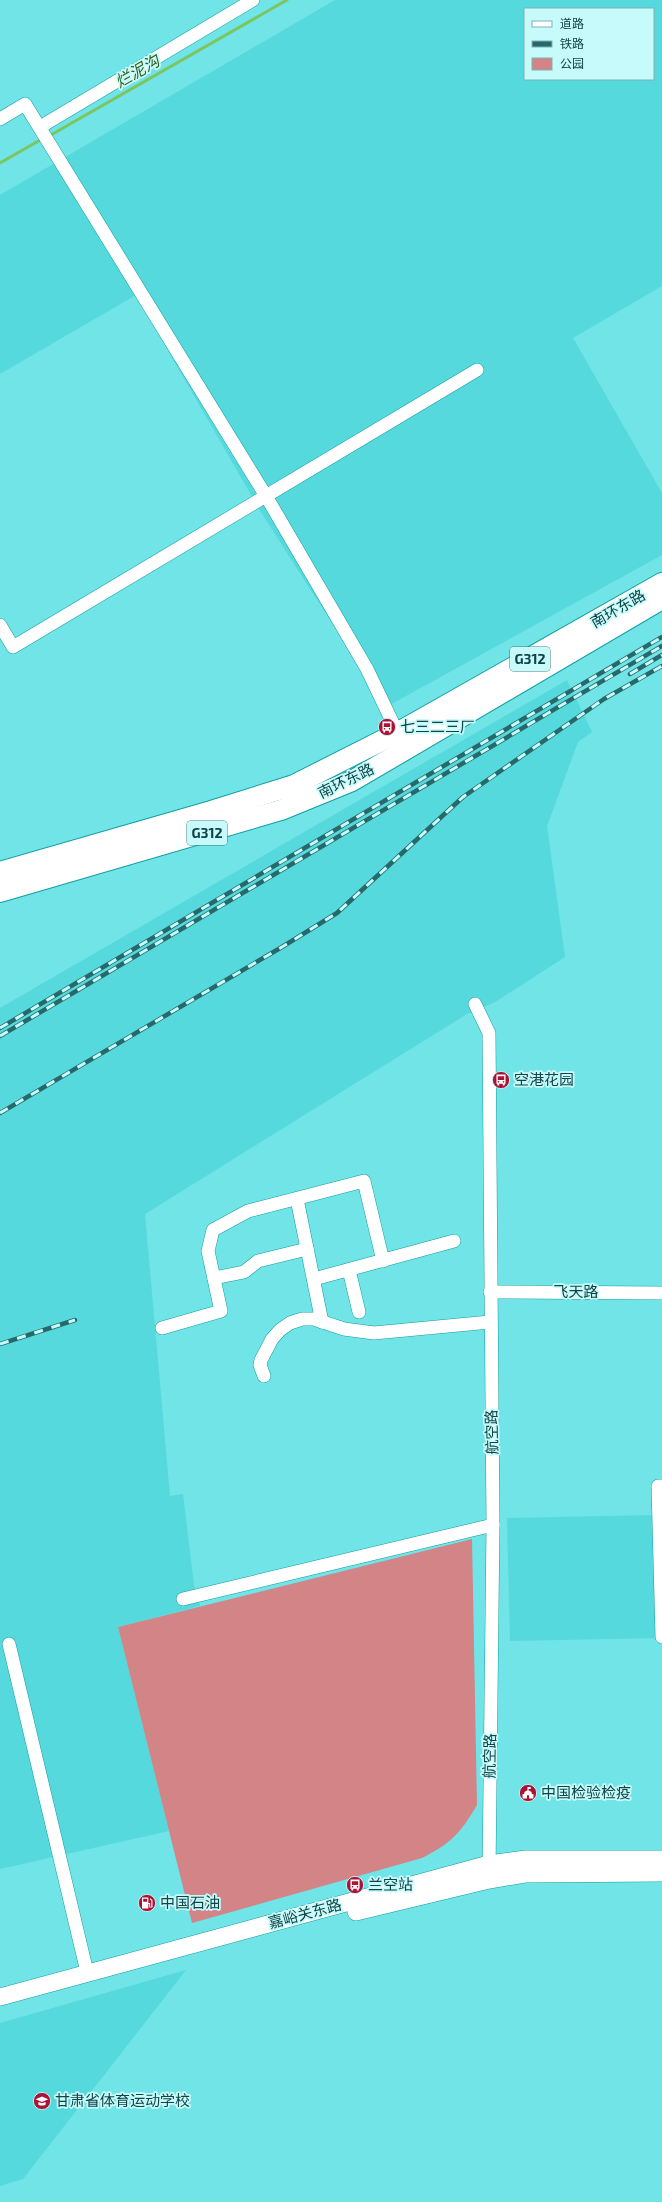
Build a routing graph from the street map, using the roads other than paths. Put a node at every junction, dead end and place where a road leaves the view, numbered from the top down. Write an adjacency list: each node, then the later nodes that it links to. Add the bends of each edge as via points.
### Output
1 (253, 0): 3 (street)
2 (0, 119): 3 (street, via 26,104)
3 (40, 127): 5 (street)
4 (477, 370): 5 (street)
5 (266, 496): 8 (street, via 13,647); 9 (street, via 367,669)
6 (662, 583): 9 (highway, 南环东路 / G312)
7 (662, 599): 9 (highway, 南环东路 / G312)
8 (0, 625)
9 (401, 742): 10 (highway, 南环东路 / G312, via 294,785); 11 (highway, 南环东路 / G312, via 352,780 281,810)
10 (0, 872)
11 (0, 892)
12 (475, 1004): 20 (street, 航空路, via 489,1033)
13 (297, 1199): 15 (street); 16 (street, via 364,1181); 18 (street, via 248,1211 213,1230 208,1252)
14 (454, 1241): 16 (street)
15 (307, 1248): 18 (street, via 258,1261 244,1272); 19 (street)
16 (383, 1260): 17 (street)
17 (348, 1270): 19 (street); 22 (street)
18 (214, 1278): 25 (street, via 221,1312)
19 (314, 1279): 23 (street)
20 (490, 1292): 21 (street, 飞天路); 24 (street, 航空路)
21 (662, 1293)
22 (359, 1312)
23 (322, 1322): 24 (street, via 344,1329 374,1333); 26 (street, via 302,1319 280,1330 272,1339 260,1365)
24 (490, 1322): 28 (street, 航空路)
25 (162, 1328)
26 (264, 1376)
27 (662, 1486): 30 (street, via 658,1486)
28 (493, 1525): 29 (street); 33 (street, 航空路)
29 (182, 1599)
30 (662, 1637)
31 (9, 1644): 35 (street)
32 (662, 1859): 33 (main road, 嘉峪关东路, via 526,1859)
33 (489, 1872): 34 (main road, 嘉峪关东路); 35 (main road, 嘉峪关东路); 37 (main road, 嘉峪关东路, via 401,1900)
34 (662, 1873)
35 (88, 1972): 36 (main road, 嘉峪关东路)
36 (0, 1996)
37 (0, 2008)

